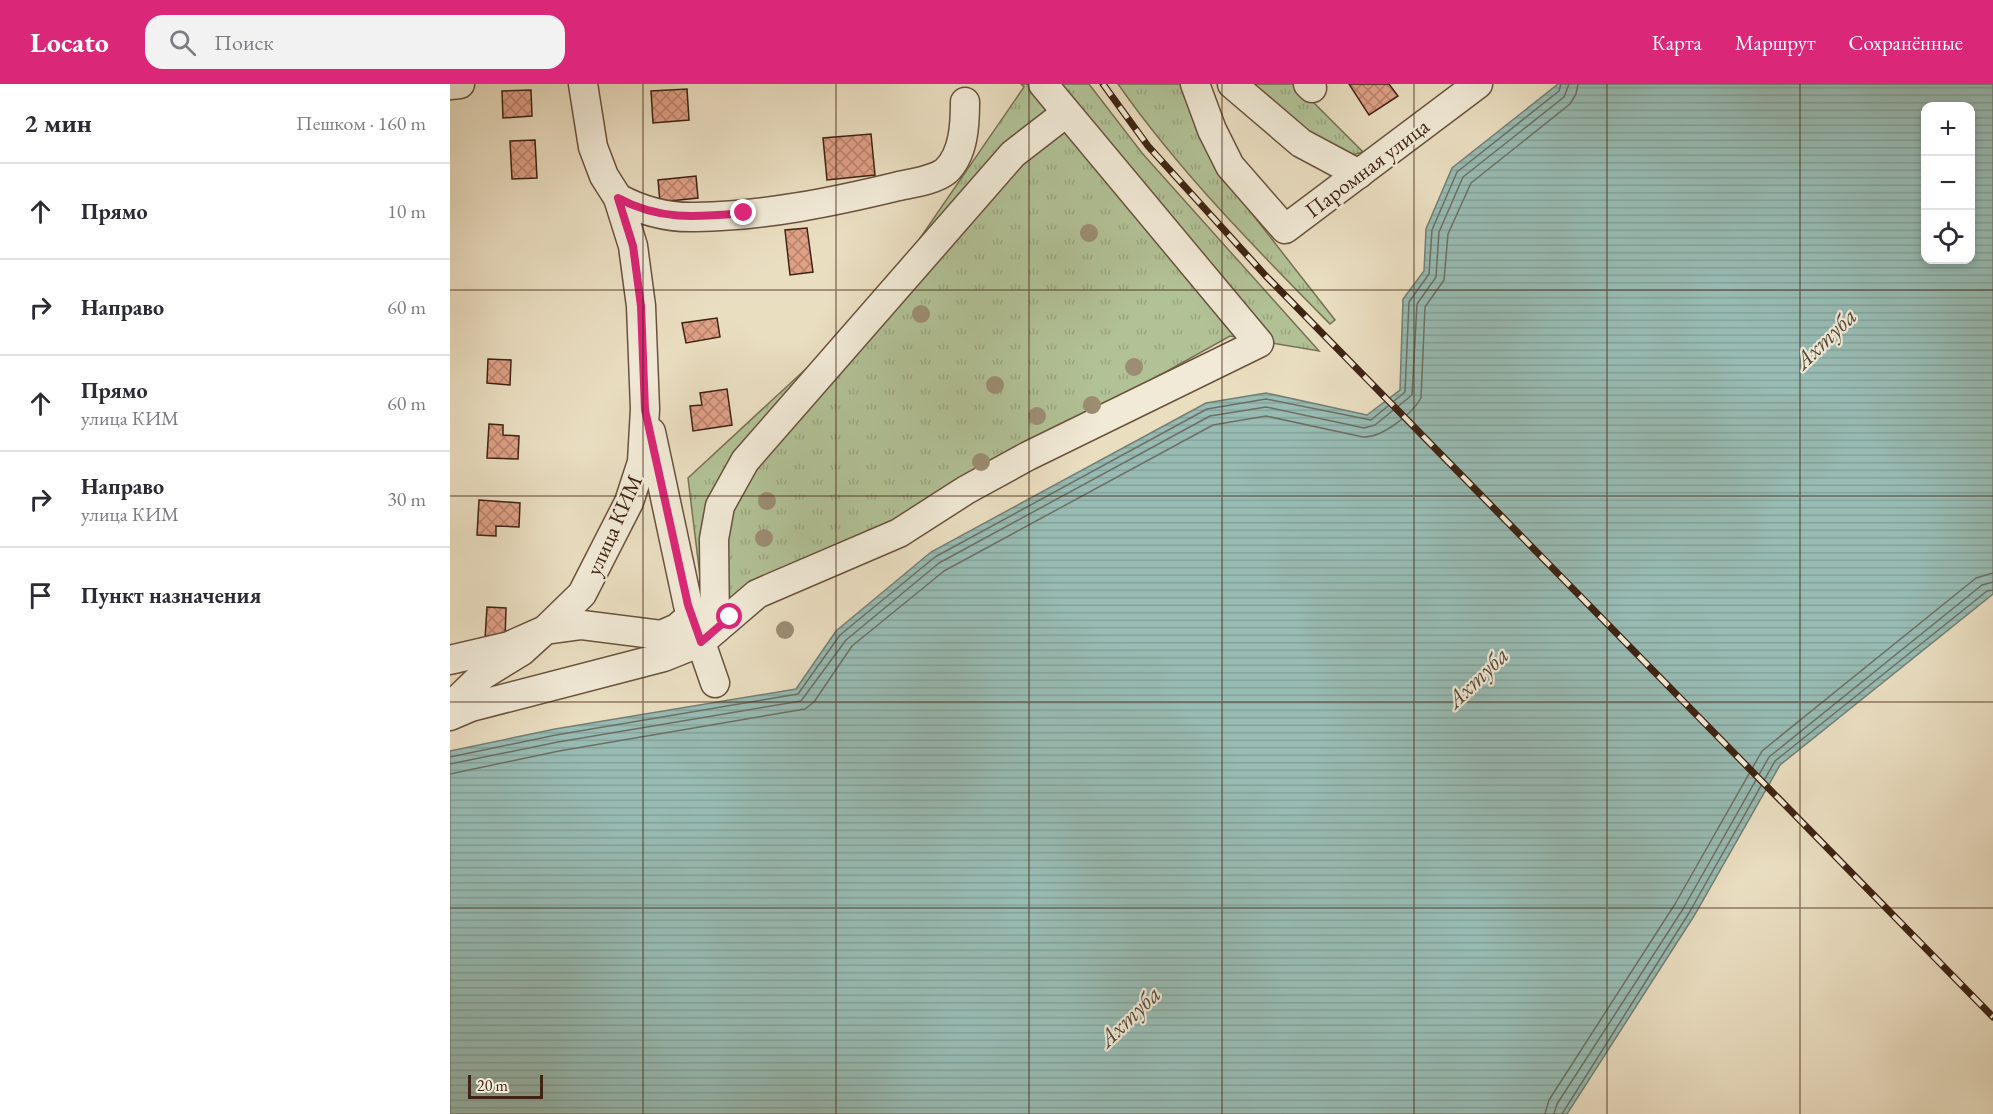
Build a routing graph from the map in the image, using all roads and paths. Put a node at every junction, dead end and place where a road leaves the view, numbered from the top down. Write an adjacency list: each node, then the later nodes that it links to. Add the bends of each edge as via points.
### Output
1 (460, 84): 7 (street)
2 (584, 84): 11 (street, улица КИМ, via 592,147)
3 (1043, 84): 9 (street)
4 (1195, 84): 10 (street, Паромная улица, via 1230,166 1285,229)
5 (1232, 84): 10 (street, via 1301,143)
6 (1478, 84): 10 (street, Паромная улица)
7 (450, 85)
8 (964, 102): 11 (street, via 965,129 959,149 946,171 924,180 793,208 696,218 640,210)
9 (1065, 113): 15 (street, via 1013,154 745,461 720,506 714,538); 15 (street, via 1259,343 1028,456 899,533 757,594)
10 (1359, 174)
11 (618, 198): 12 (street, улица КИМ, via 633,246 641,306)
12 (645, 410): 13 (street); 14 (street, улица КИМ, via 642,462 613,537 582,594)
13 (692, 615): 14 (street, via 661,635 582,625); 15 (street)
14 (545, 630): 16 (street, улица КИМ, via 509,646); 17 (street, via 522,651)
15 (708, 636): 18 (street); 21 (street, via 664,657)
16 (450, 660)
17 (483, 675): 19 (street); 20 (street)
18 (715, 683)
19 (450, 691)
20 (450, 707)
21 (450, 716)

